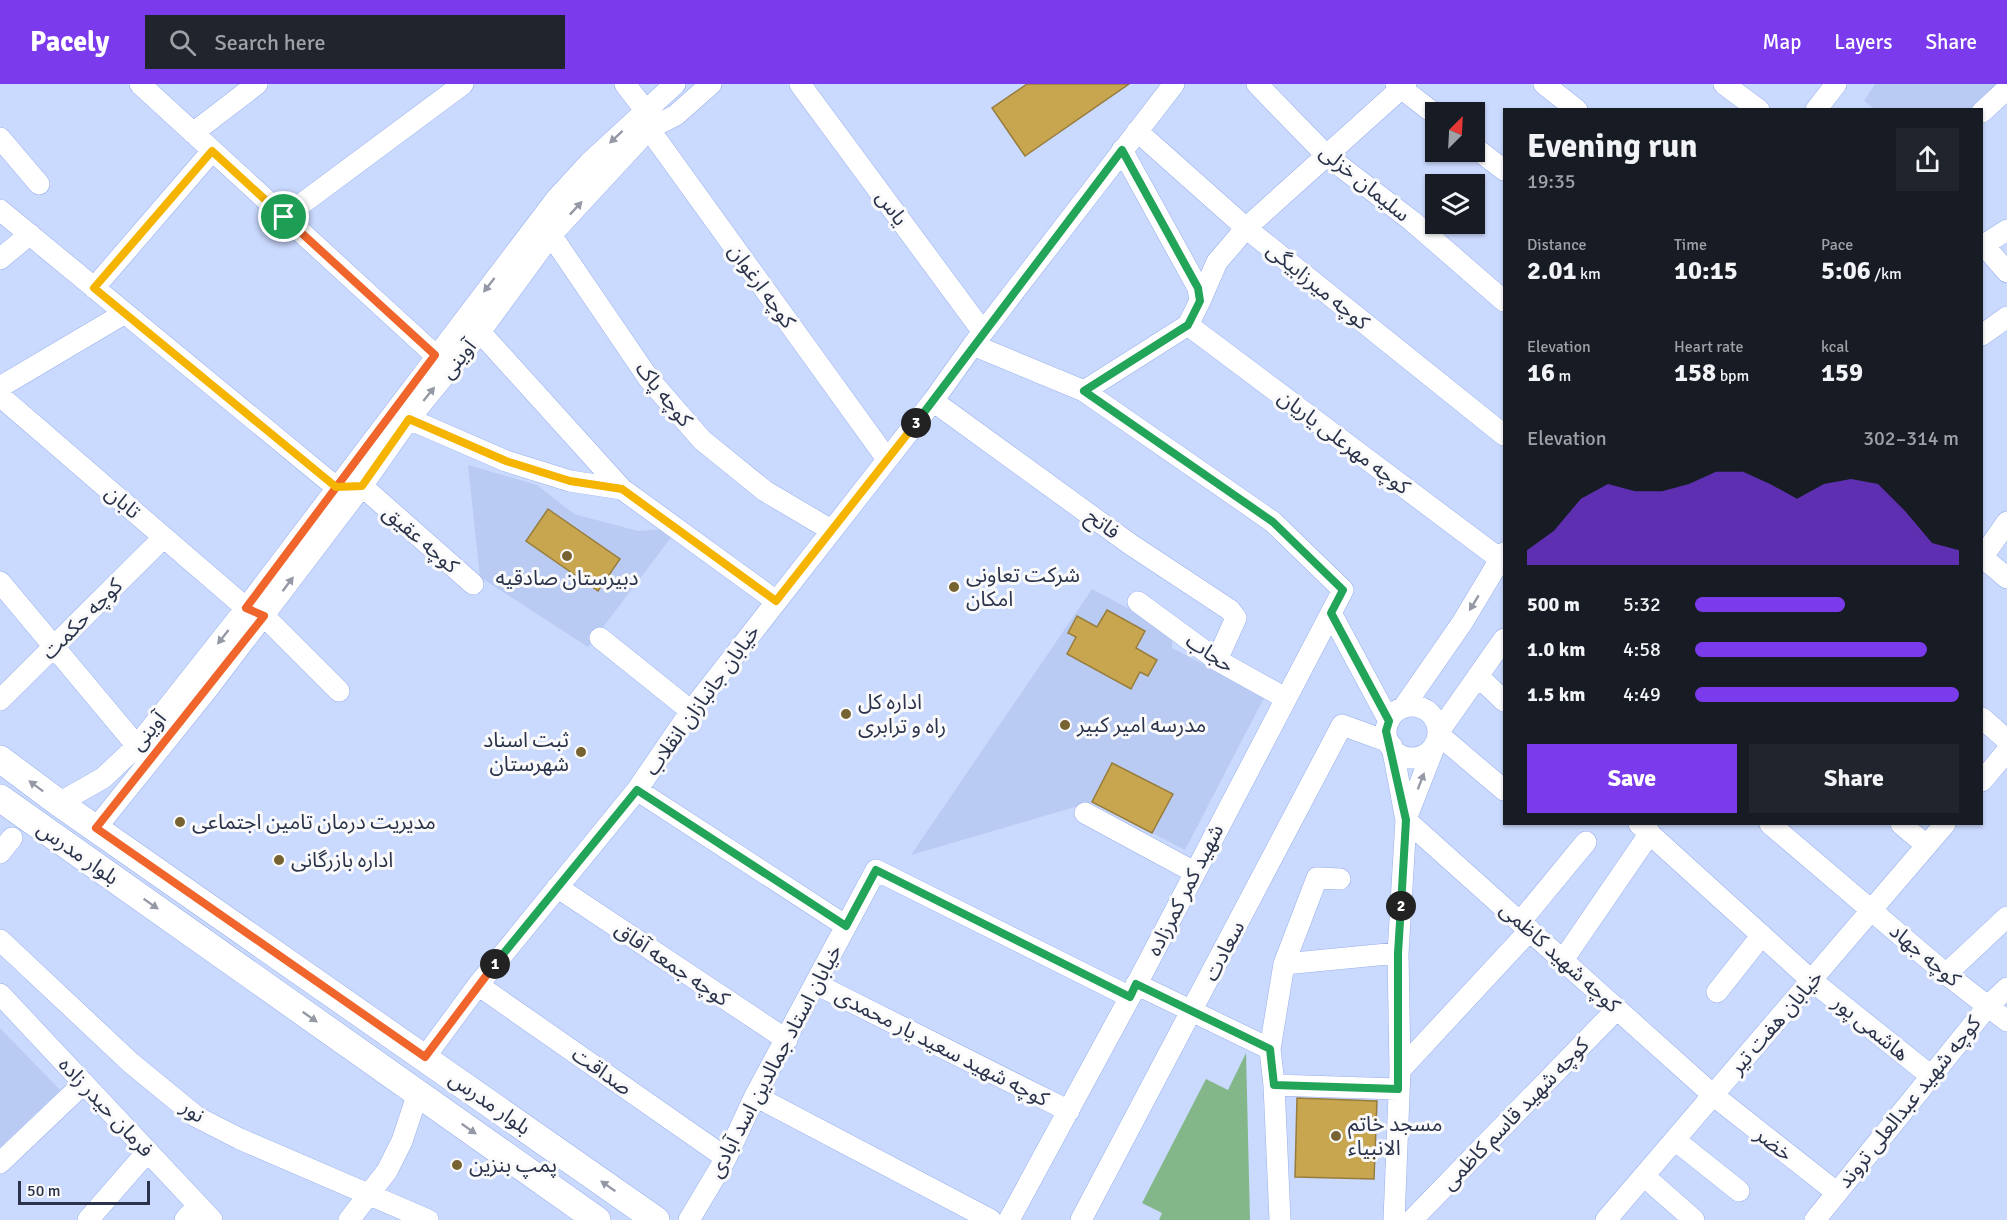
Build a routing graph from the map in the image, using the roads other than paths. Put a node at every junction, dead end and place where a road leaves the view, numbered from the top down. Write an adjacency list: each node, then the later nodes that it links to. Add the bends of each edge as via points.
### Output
1 (140, 84): 22 (street)
2 (257, 84): 22 (street)
3 (462, 84): 32 (street)
4 (625, 84): 20 (street, کوچه ارغوان)
5 (675, 84): 20 (street, آوینی)
6 (711, 84): 20 (street, آوینی, via 676,115)
7 (800, 84): 49 (street, یاس)
8 (1174, 84): 21 (street, خیابان جانبازان انقلاب)
9 (1257, 84): 26 (street, سلیمان خزلی)
10 (1544, 84): 16 (street)
11 (1724, 84): 17 (street)
12 (1836, 84): 18 (street)
13 (1401, 86): 15 (street); 26 (street)
14 (2007, 89): 19 (street)
15 (1425, 107)
16 (1574, 108)
17 (1756, 108)
18 (1818, 108)
19 (1983, 111)
20 (647, 120): 31 (street, آوینی, one-way to 31, via 589,163); 36 (street, آوینی, one-way to 20); 57 (street, کوچه ارغوان)
21 (1137, 131): 24 (street, خیابان جانبازان انقلاب); 33 (street, کوچه میرزابیگی)
22 (194, 133): 25 (street)
23 (0, 138): 29 (street)
24 (1122, 150): 43 (street, via 1198,288); 49 (street, خیابان جانبازان انقلاب)
25 (212, 151): 32 (street); 41 (street)
26 (1327, 156): 33 (street); 42 (street, سلیمان خزلی, via 1412,221)
27 (1485, 156): 28 (street)
28 (1503, 170)
29 (39, 184)
30 (0, 210): 35 (street)
31 (543, 215): 36 (street, کوچه پاک); 50 (street, آوینی, one-way to 50)
32 (284, 217): 50 (street)
33 (1246, 228): 43 (street, via 1217,262); 56 (street, کوچه میرزابیگی)
34 (2007, 230): 37 (street)
35 (30, 234): 39 (street); 41 (street)
36 (551, 235): 47 (street, آوینی); 62 (street, کوچه پاک, via 649,379 702,440 765,491)
37 (1983, 244)
38 (1983, 246): 40 (street)
39 (0, 259)
40 (2007, 272)
41 (94, 288): 44 (street)
42 (1503, 300)
43 (1200, 301): 46 (street)
44 (125, 313): 51 (street); 59 (street)
45 (2007, 317): 48 (street)
46 (1188, 325): 52 (street); 64 (street, کوچه مهرعلی یاریان)
47 (480, 332): 50 (street); 55 (street, آوینی, one-way to 47); 60 (street)
48 (1983, 334)
49 (978, 339): 52 (street); 54 (street, خیابان جانبازان انقلاب)
50 (435, 355): 59 (street, آوینی)
51 (0, 387)
52 (1084, 391): 73 (street, شهید کمر کمرزاده, via 1273,522 1343,590)
53 (0, 396): 63 (street, تابان)
54 (933, 401): 57 (street, خیابان جانبازان انقلاب); 77 (street, فاتح, via 1130,544 1230,610 1236,618)
55 (409, 419): 58 (street, آوینی); 60 (street, via 506,461 570,481)
56 (1503, 434)
57 (887, 459): 62 (street, خیابان جانبازان انقلاب)
58 (362, 486): 59 (street); 69 (street, کوچه عقیق); 72 (street, آوینی, one-way to 58)
59 (336, 487): 72 (street, آوینی)
60 (622, 489): 70 (street)
61 (2007, 522): 65 (street)
62 (831, 530): 70 (street, خیابان جانبازان انقلاب)
63 (164, 537): 72 (street, تابان); 76 (street, کوچه حکمت)
64 (1502, 556): 85 (street, one-way to 85)
65 (1983, 557)
66 (1983, 559): 67 (street)
67 (2007, 578)
68 (0, 582): 76 (street)
69 (473, 584)
70 (776, 601): 83 (street, خیابان جانبازان انقلاب)
71 (1138, 602): 77 (street, حجاب)
72 (255, 612): 79 (street, تابان); 88 (street, آوینی, one-way to 88); 102 (street, آوینی)
73 (1331, 613): 80 (street, شهید کمر کمرزاده); 85 (street)
74 (600, 638): 83 (street)
75 (1503, 641): 78 (street)
76 (54, 646): 81 (street, کوچه حکمت); 88 (street)
77 (1217, 660): 80 (street, حجاب)
78 (1479, 677): 82 (street); 86 (street)
79 (339, 691)
80 (1285, 698): 107 (street, شهید کمر کمرزاده)
81 (0, 700)
82 (1503, 700)
83 (692, 711): 93 (street, خیابان جانبازان انقلاب)
84 (1983, 718): 87 (street)
85 (1393, 729): 86 (street, via 1413,706 1431,714); 86 (street, via 1402,756 1412,758 1430,751); 97 (street); 129 (street, سعادت, via 1342,725)
86 (1438, 736): 92 (street); 97 (street, one-way to 86)
87 (2007, 740)
88 (137, 746): 95 (street, آوینی, via 103,778)
89 (2007, 751): 91 (street)
90 (0, 759): 95 (main road, بلوار مدرس, one-way to 90)
91 (1983, 780)
92 (1503, 789)
93 (637, 790): 109 (street, خیابان جانبازان انقلاب); 112 (street)
94 (0, 798): 101 (main road, بلوار مدرس)
95 (59, 803): 101 (main road); 102 (main road, بلوار مدرس)
96 (1085, 813): 107 (street)
97 (1406, 820): 113 (street, کوچه شهید کاظمی); 116 (street)
98 (1771, 825): 110 (street, کوچه جهاد)
99 (1902, 825): 105 (street)
100 (1944, 825): 105 (street, خیابان هفت تیر)
101 (42, 827): 106 (main road, بلوار مدرس)
102 (96, 828): 106 (main road); 133 (main road, بلوار مدرس)
103 (1644, 828): 114 (street, هاشمی پور); 117 (street)
104 (1586, 842): 113 (street)
105 (1926, 845): 110 (street, خیابان هفت تیر)
106 (78, 853): 138 (main road, بلوار مدرس, one-way to 138)
107 (1194, 872): 124 (street, شهید کمر کمرزاده)
108 (1340, 879): 118 (street, via 1317,878)
109 (557, 887): 122 (street, خیابان جانبازان انقلاب); 131 (street, کوچه جمعه آفاق)
110 (1871, 910): 119 (street, کوچه جهاد); 120 (street, خیابان هفت تیر)
111 (2007, 917): 119 (street)
112 (846, 926): 121 (street, خیابان استاد جمالدین اسد آبادی); 124 (street, خیابان استاد جمالدین اسد آبادی, via 876,870)
113 (1525, 926): 117 (street, کوچه شهید کاظمی); 135 (street)
114 (1762, 936): 120 (street, هاشمی پور); 125 (street)
115 (0, 940): 151 (street, نور, via 132,1063 197,1117)
116 (1398, 953): 118 (street); 135 (street)
117 (1563, 960): 128 (street, کوچه شهید کاظمی)
118 (1284, 964): 132 (street)
119 (1946, 974): 127 (street, کوچه جهاد)
120 (1811, 980): 134 (street, هاشمی پور); 139 (street, خیابان هفت تیر)
121 (816, 984): 131 (street, خیابان استاد جمالدین اسد آبادی); 141 (street, کوچه شهید سعید یار محمدی)
122 (478, 985): 133 (street, خیابان جانبازان انقلاب); 145 (street, صداقت)
123 (2007, 988): 127 (street, کوچه شهید عبدالعلی تروند)
124 (1133, 991): 129 (street); 141 (street, شهید کمر کمرزاده)
125 (1717, 992)
126 (0, 994): 136 (street, فرمان حیدر زاده)
127 (1988, 1006): 130 (street, کوچه جهاد); 134 (street, کوچه شهید عبدالعلی تروند)
128 (1617, 1009): 139 (street, کوچه شهید کاظمی); 164 (street, کوچه شهید قاسم کاظمی)
129 (1193, 1012): 132 (street); 161 (street, سعادت)
130 (2007, 1021)
131 (787, 1040): 140 (street, خیابان استاد جمالدین اسد آبادی)
132 (1270, 1049): 137 (street)
133 (425, 1057): 144 (main road, بلوار مدرس)
134 (1931, 1076): 150 (street, کوچه شهید عبدالعلی تروند)
135 (1399, 1080): 137 (street); 163 (street)
136 (84, 1083): 143 (street, فرمان حیدر زاده); 146 (street)
137 (1274, 1085): 162 (street)
138 (418, 1093): 148 (main road, بلوار مدرس, one-way to 148); 151 (street, via 402,1141 387,1171)
139 (1713, 1095): 142 (street, خیابان هفت تیر); 150 (street, خضر)
140 (755, 1096): 145 (street, خیابان استاد جمالدین اسد آبادی); 159 (street)
141 (1069, 1111): 160 (street, شهید کمر کمرزاده)
142 (1675, 1140): 147 (street, خیابان هفت تیر); 149 (street)
143 (148, 1151): 152 (street, فرمان حیدر زاده); 153 (street)
144 (564, 1155): 148 (main road); 157 (main road, بلوار مدرس, one-way to 144)
145 (726, 1158): 158 (street, خیابان استاد جمالدین اسد آبادی)
146 (0, 1163)
147 (1644, 1176): 165 (street, خیابان هفت تیر); 166 (street)
148 (544, 1182): 156 (main road, بلوار مدرس)
149 (1739, 1191)
150 (1836, 1192): 167 (street, کوچه شهید عبدالعلی تروند)
151 (368, 1196): 154 (street); 155 (street, نور)
152 (198, 1215)
153 (88, 1220)
154 (349, 1220)
155 (428, 1220)
156 (597, 1220)
157 (656, 1220)
158 (689, 1220)
159 (991, 1220)
160 (1009, 1220)
161 (1081, 1220)
162 (1280, 1220)
163 (1394, 1220)
164 (1412, 1220)
165 (1606, 1220)
166 (1694, 1220)
167 (1815, 1220)

